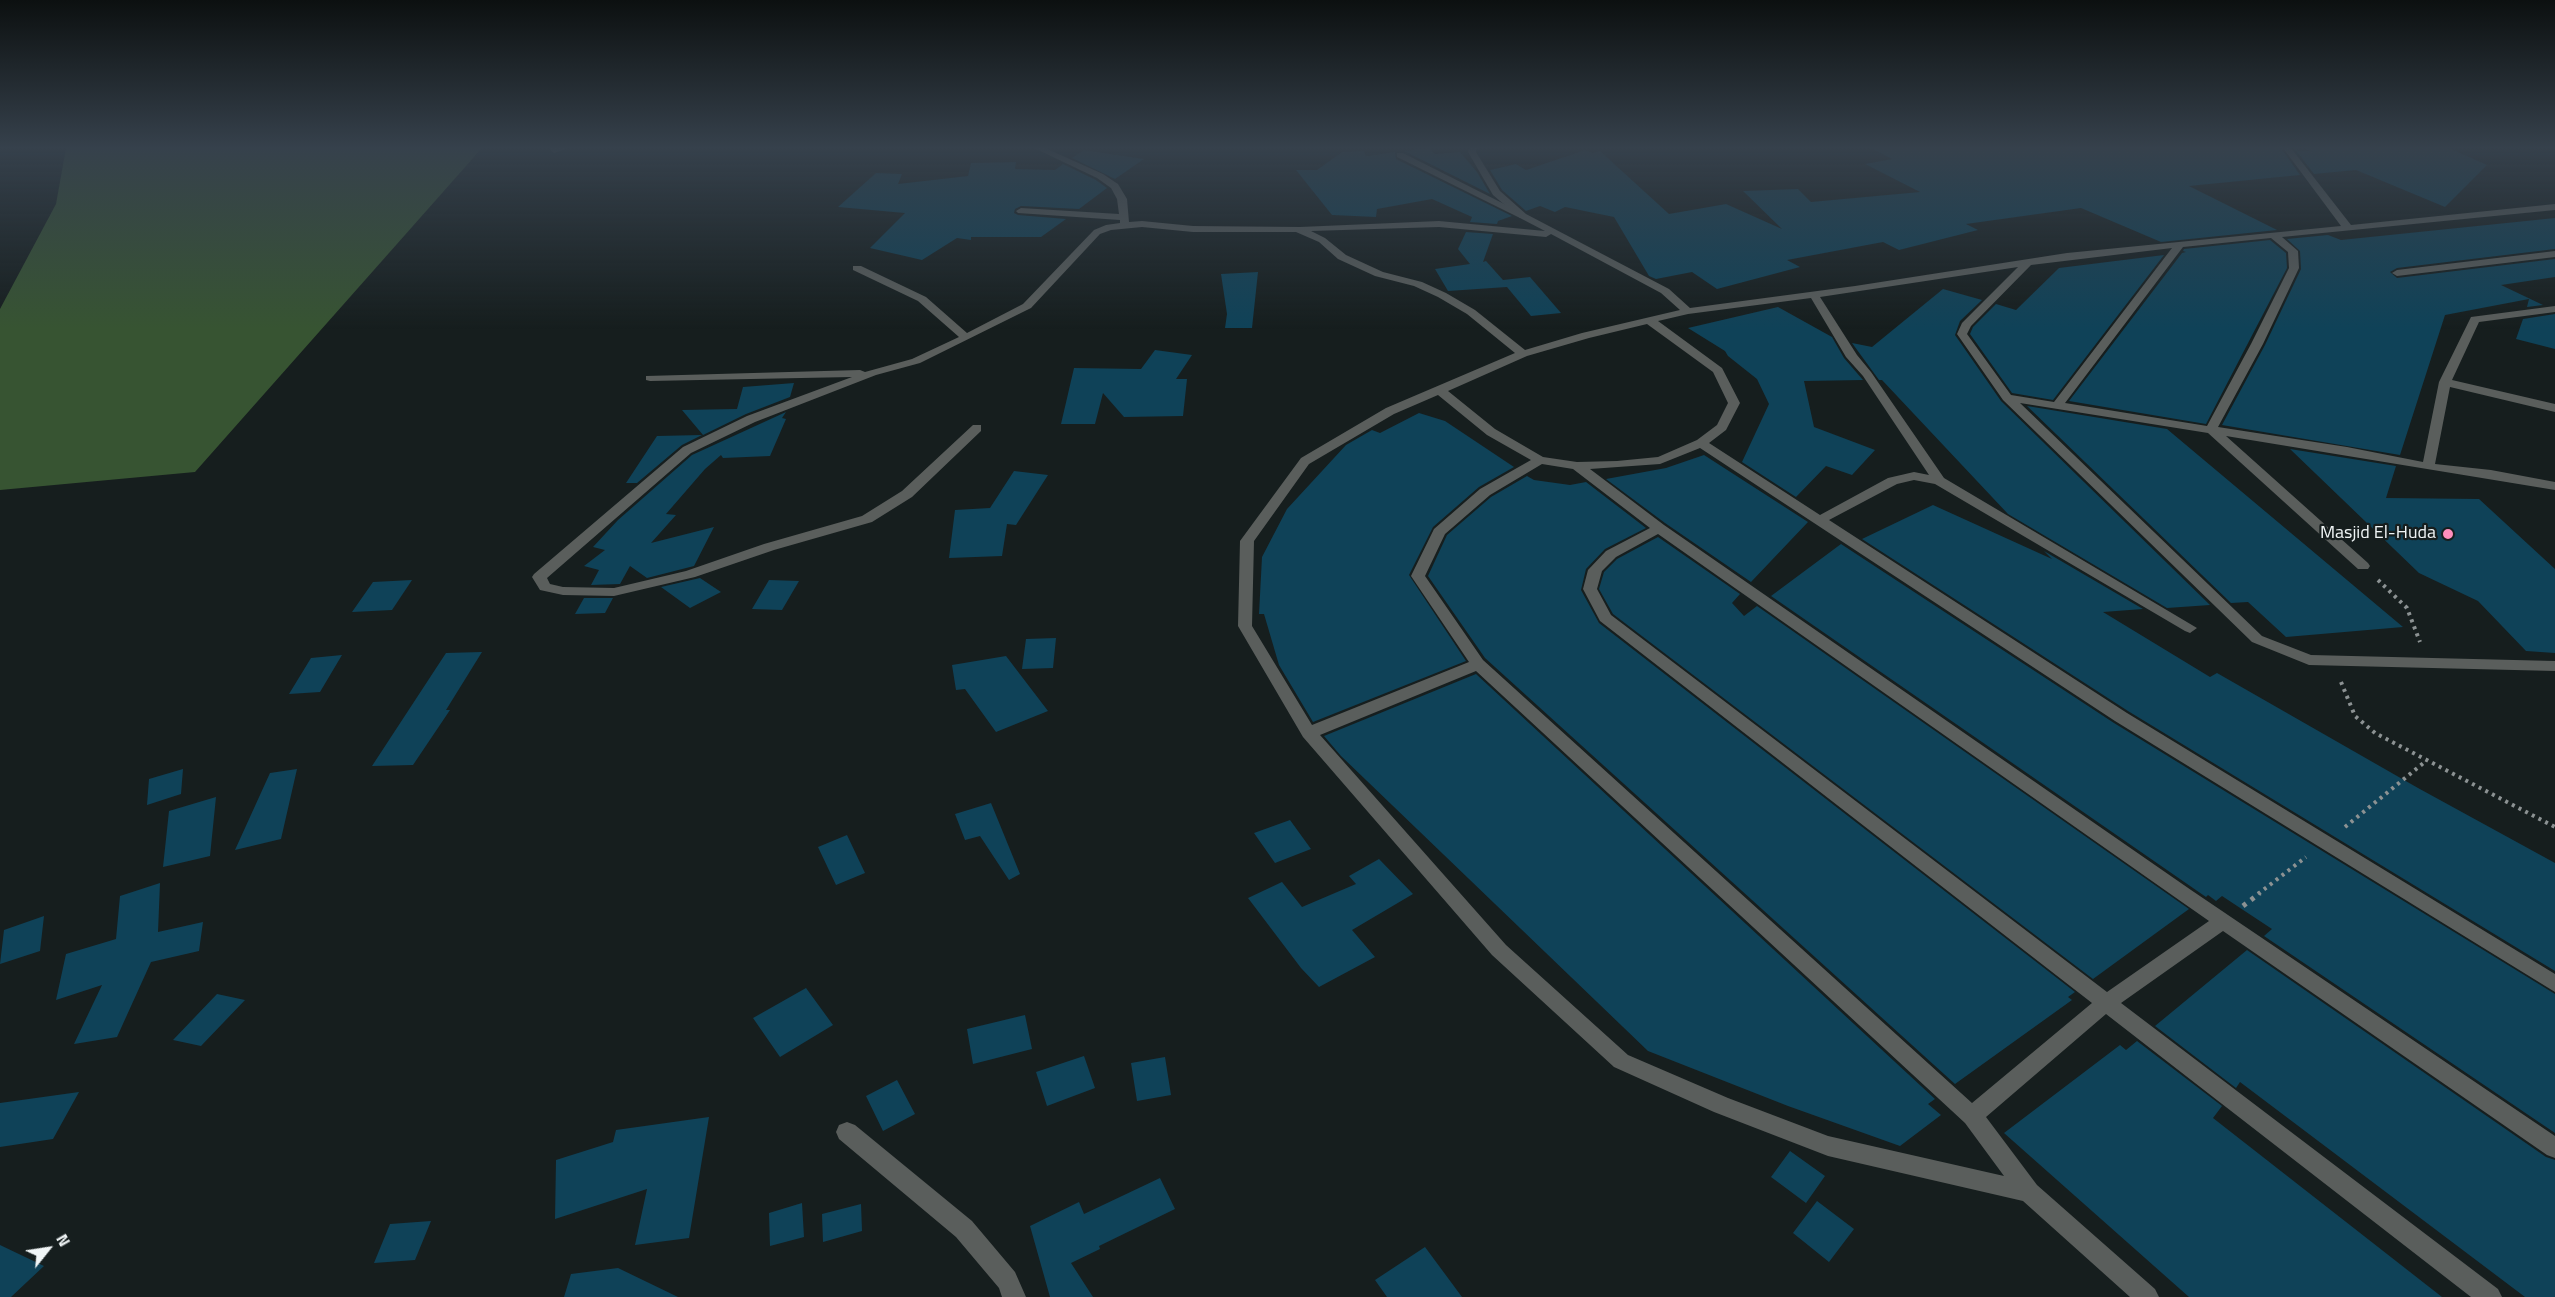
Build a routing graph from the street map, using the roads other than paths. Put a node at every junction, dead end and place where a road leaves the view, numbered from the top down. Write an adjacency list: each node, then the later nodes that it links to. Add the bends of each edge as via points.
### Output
1 (1123, 209): 8 (street)
2 (1508, 209): 7 (street)
3 (1514, 209): 7 (street)
4 (2333, 209): 9 (street)
5 (2541, 209): 9 (street)
6 (1021, 211): 8 (street)
7 (1523, 216): 11 (street)
8 (1124, 221): 10 (street, via 1193,229); 22 (street, via 1097,232 1027,306)
9 (2349, 229): 12 (street)
10 (1298, 230): 11 (street, via 1439,224); 23 (street, via 1322,240 1342,257 1442,295 1472,312)
11 (1559, 236): 20 (street, via 1637,274)
12 (2274, 236): 13 (street); 32 (street, via 2293,251 2294,268)
13 (2180, 244): 15 (street); 29 (street)
14 (2555, 254): 17 (street)
15 (2028, 262): 18 (street); 28 (street, via 1966,325 1962,334)
16 (857, 268): 22 (street, via 922,299)
17 (2397, 273)
18 (1814, 295): 20 (street); 37 (street, via 1852,357)
19 (2555, 309): 26 (street, via 2475,318)
20 (1689, 312): 21 (street)
21 (1649, 320): 23 (street); 33 (street, via 1718,370 1734,403 1722,427)
22 (966, 338): 24 (street)
23 (1523, 354): 27 (street)
24 (872, 373): 25 (street); 31 (street, via 751,418 687,450 539,577 545,587 614,592 690,574 867,519 907,494)
25 (650, 378)
26 (2445, 382): 30 (street); 36 (street)
27 (1439, 390): 34 (street, via 1491,432); 45 (street, via 1390,411 1305,461 1247,541 1245,626)
28 (2007, 398): 29 (street); 44 (street, via 2257,639 2309,660)
29 (2056, 407): 32 (street)
30 (2555, 408)
31 (977, 428)
32 (2211, 429): 36 (street); 41 (street)
33 (1701, 443): 35 (street, via 1660,460); 39 (street)
34 (1540, 460): 35 (street); 43 (street, via 1485,492 1439,532 1418,576)
35 (1577, 466): 40 (street)
36 (2428, 467): 38 (street)
37 (1939, 481): 39 (street, via 1914,476 1893,481); 42 (street)
38 (2555, 486)
39 (1818, 521): 47 (street, via 2131,723)
40 (1659, 528): 46 (street); 48 (street, via 1611,554 1595,570 1590,589 1605,618)
41 (2362, 566)
42 (2190, 628)
43 (1478, 664): 45 (street); 49 (street)
44 (2555, 666)
45 (1309, 733): 52 (street, via 1499,950 1621,1061 1828,1146)
46 (2223, 921): 48 (street); 51 (street)
47 (2555, 984)
48 (2104, 1004): 49 (street); 55 (street)
49 (1972, 1116): 52 (street)
50 (847, 1132): 53 (street, via 964,1228 1007,1280)
51 (2555, 1148)
52 (2029, 1192): 54 (street)
53 (1014, 1297)
54 (2147, 1297)
55 (2490, 1297)

